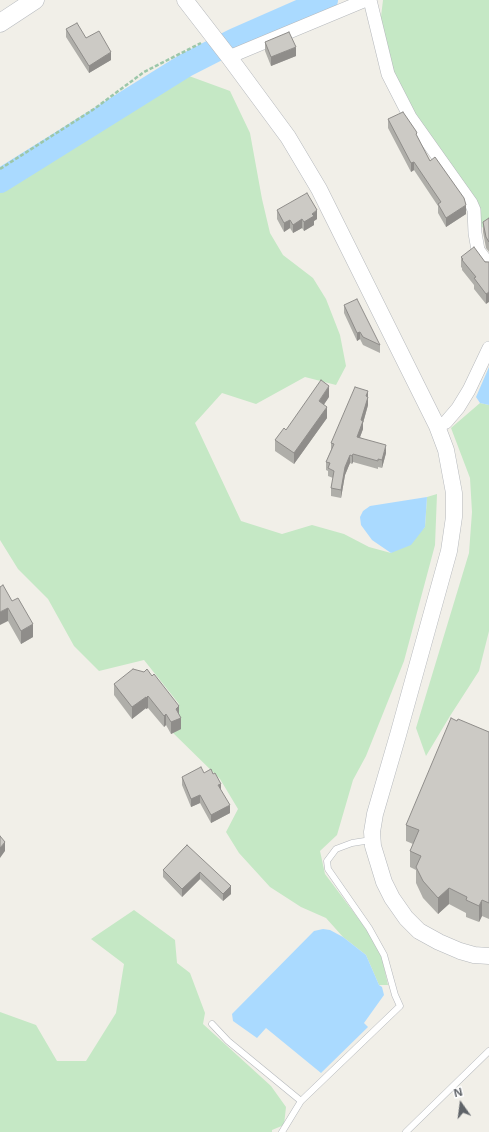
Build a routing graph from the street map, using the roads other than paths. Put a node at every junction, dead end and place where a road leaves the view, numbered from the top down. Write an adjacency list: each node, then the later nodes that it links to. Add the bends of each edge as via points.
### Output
1 (35, 0): 5 (main road)
2 (185, 0): 6 (street)
3 (366, 0): 6 (street)
4 (370, 0): 7 (street, via 388,74 410,117 471,203 478,250)
5 (0, 23)
6 (226, 53): 9 (street, via 288,137 318,189)
7 (489, 265)
8 (489, 348): 9 (street, via 458,408 446,422)
9 (437, 426): 10 (street, via 446,450 454,494 454,517 449,551 375,814)
10 (373, 840): 11 (street, via 384,882 392,898 419,931 439,942 474,955); 14 (lane, via 352,843 336,849 327,861 328,869 369,928 384,955 400,1006)
11 (489, 956)
12 (212, 1024): 14 (lane, via 228,1041)
13 (489, 1051): 16 (lane)
14 (302, 1101): 15 (lane)
15 (282, 1132)
16 (406, 1132)

